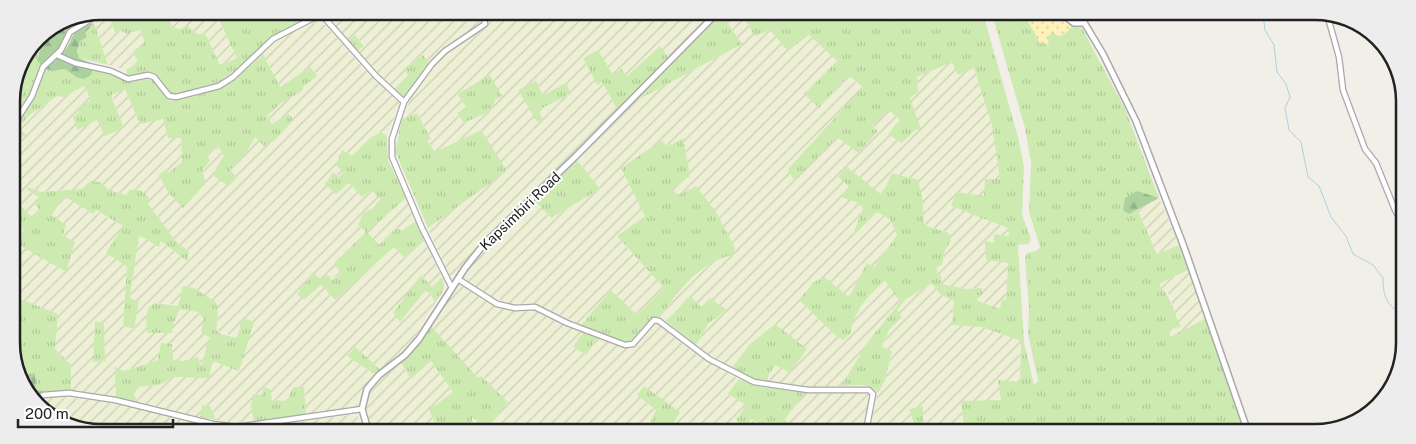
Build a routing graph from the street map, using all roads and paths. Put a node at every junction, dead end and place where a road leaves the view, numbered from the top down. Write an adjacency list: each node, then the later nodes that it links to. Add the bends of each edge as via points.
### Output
1 (309, 20): 10 (street, via 273,39 242,70 219,86 176,97 168,96 154,77 128,79 111,70 75,63)
2 (326, 20): 11 (street)
3 (484, 20): 11 (street, via 485,24 445,51 432,64)
4 (710, 20): 14 (street, Kapsimbiri Road, via 492,236)
5 (1070, 20): 9 (street)
6 (1082, 20): 9 (street)
7 (86, 22): 10 (street, via 70,32)
8 (1329, 22): 13 (street, via 1339,57 1343,90 1365,149 1376,163)
9 (1084, 23): 22 (street, via 1136,121)
10 (57, 55): 12 (street, via 43,67 32,96)
11 (404, 102): 15 (street, via 392,139 392,157)
12 (20, 115)
13 (1396, 212)
14 (458, 279): 15 (street, Kapsimbiri Road); 21 (street, via 497,304 515,308 535,307 567,324 626,346 633,344 654,320 709,359 754,382 808,390 869,390 873,394)
15 (452, 288): 17 (street, Kapsimbiri Road, via 411,348 366,389)
16 (41, 397): 18 (street, via 68,393 115,400)
17 (362, 409): 19 (street); 20 (street)
18 (213, 424)
19 (258, 424)
20 (366, 424)
21 (867, 424)
22 (1245, 424)

